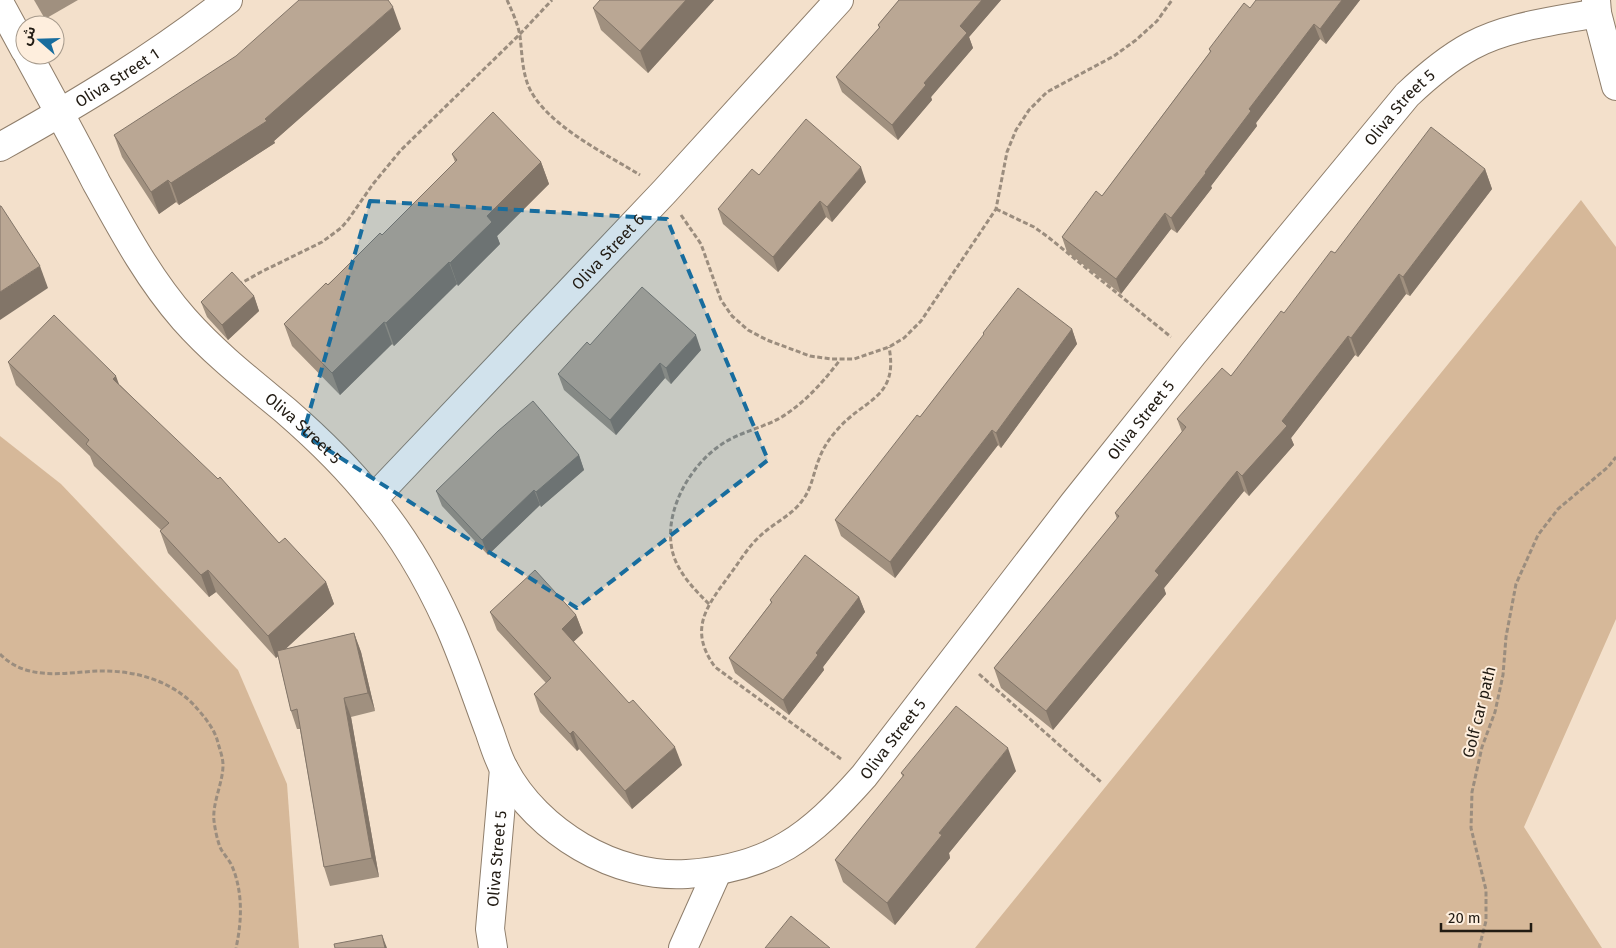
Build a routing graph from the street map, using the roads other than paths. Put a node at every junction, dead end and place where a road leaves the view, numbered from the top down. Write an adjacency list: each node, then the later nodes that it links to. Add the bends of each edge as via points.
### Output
1 (228, 0): 8 (street, Oliva Street 1, via 150,56)
2 (839, 0): 10 (street, Oliva Street 6, via 666,191)
3 (0, 4): 5 (street)
4 (1596, 6): 7 (street); 12 (street, Oliva Street 5, via 1498,34 1472,45 1448,59 1407,95 1074,503 864,776 814,828 784,848 752,863)
5 (15, 32)
6 (33, 65): 8 (street, Oliva Street 5)
7 (1616, 86)
8 (60, 114): 9 (street, Oliva Street 1); 10 (street, Oliva Street 5, via 122,230 171,304 215,351 288,413)
9 (0, 147)
10 (373, 499): 11 (street, Oliva Street 5, via 402,539 448,624)
11 (504, 769): 12 (street, Oliva Street 5, via 540,816 558,833 594,855 633,869 667,874); 13 (street, Oliva Street 5, via 490,929)
12 (717, 872): 14 (street)
13 (493, 948)
14 (683, 948)

